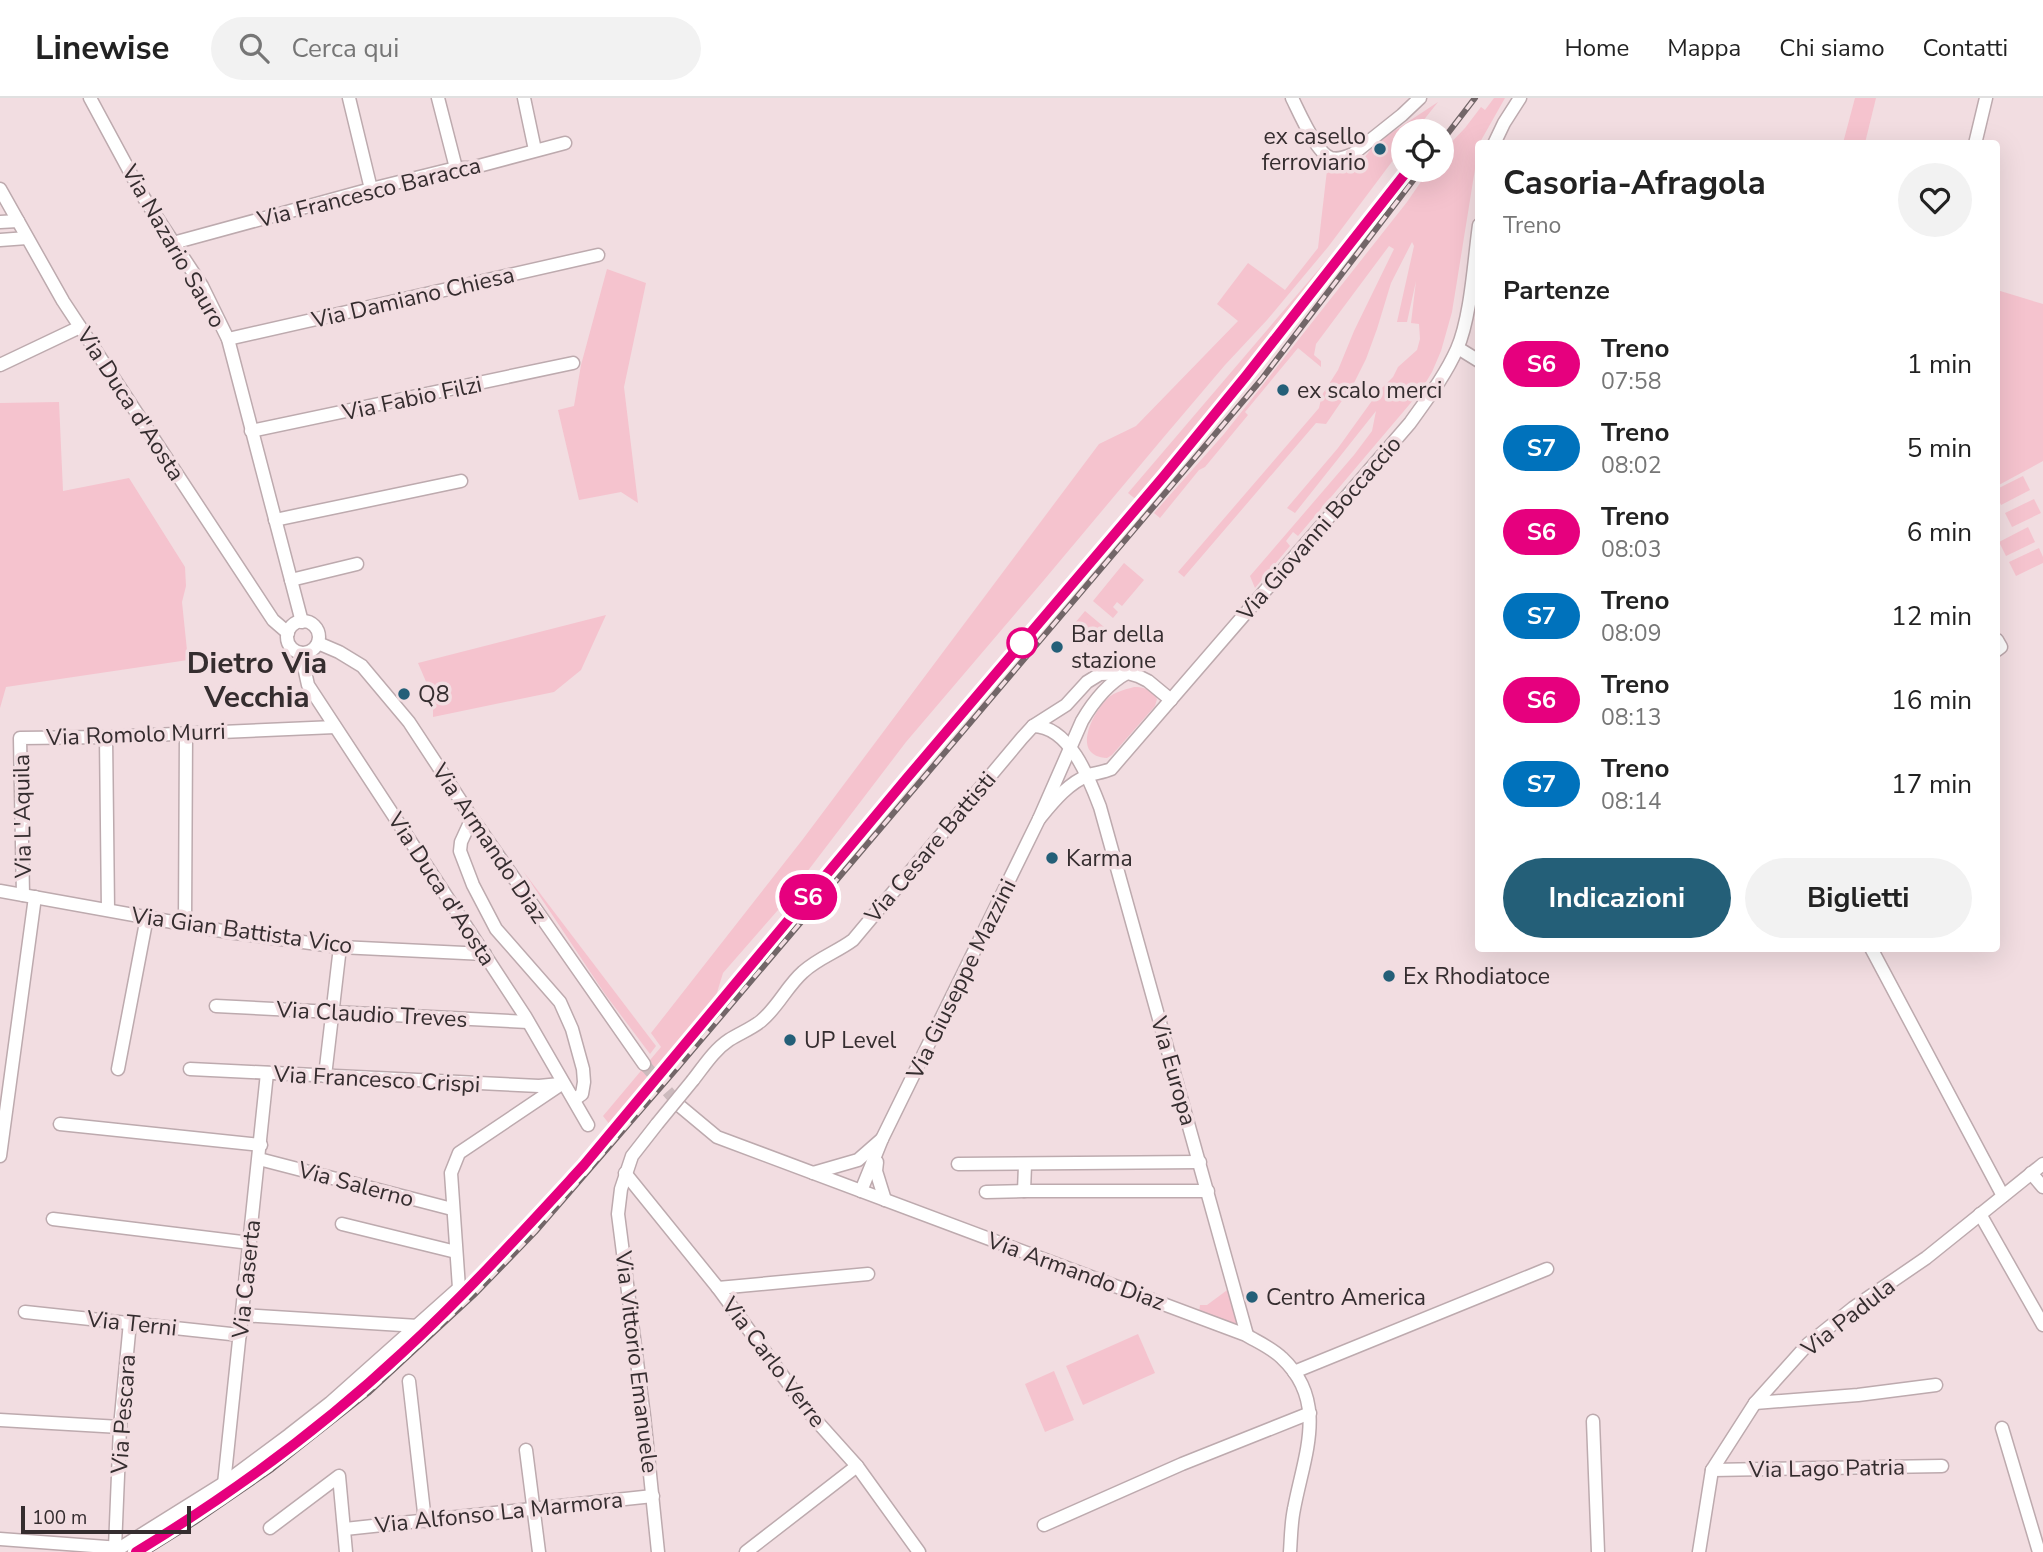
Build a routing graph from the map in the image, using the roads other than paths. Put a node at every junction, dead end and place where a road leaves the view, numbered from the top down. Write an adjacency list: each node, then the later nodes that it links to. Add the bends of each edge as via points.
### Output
1 (90, 98): 20 (street, Via Nazario Sauro)
2 (349, 98): 14 (street)
3 (438, 98): 13 (street)
4 (524, 98): 12 (street)
5 (1292, 98): 6 (street, via 1321,150 1331,158 1344,158)
6 (1420, 98)
7 (1520, 98): 9 (street)
8 (1986, 98): 10 (street)
9 (1496, 140)
10 (1976, 140)
11 (565, 143): 12 (street, Via Francesco Baracca)
12 (535, 150): 13 (street, Via Francesco Baracca)
13 (456, 168): 14 (street, Via Francesco Baracca)
14 (371, 189): 20 (street, Via Francesco Baracca)
15 (0, 190): 16 (street, Via Duca d'Aosta)
16 (18, 221): 17 (street); 18 (street, Via Duca d'Aosta)
17 (0, 222)
18 (27, 238): 19 (street); 23 (street, Via Duca d'Aosta)
19 (0, 240)
20 (173, 243): 24 (street, Via Nazario Sauro, via 202,286)
21 (1475, 254): 25 (street, Via Giovanni Boccaccio)
22 (598, 255): 24 (street, Via Damiano Chiesa)
23 (80, 327): 28 (street); 35 (street, Via Duca d'Aosta, via 273,620)
24 (228, 339): 29 (street, Via Nazario Sauro)
25 (1458, 348): 26 (street); 39 (street, Via Giovanni Boccaccio, via 1410,423)
26 (1475, 359)
27 (573, 363): 29 (street, Via Fabio Filzi)
28 (0, 365)
29 (251, 431): 31 (street, Via Nazario Sauro)
30 (461, 481): 31 (street)
31 (275, 520): 33 (street, Via Nazario Sauro)
32 (357, 564): 33 (street)
33 (291, 579): 34 (street, Via Nazario Sauro)
34 (302, 622): 35 (street); 36 (street, via 315,627)
35 (288, 633): 37 (street, Via Duca d'Aosta, via 291,648)
36 (318, 643): 37 (street, via 310,652); 49 (street, Via Armando Diaz, via 362,666 409,722)
37 (301, 653): 41 (street, Via Duca d'Aosta, via 308,685)
38 (1128, 673): 39 (street, via 1149,681); 40 (street, Via Cesare Battisti, via 1092,678 1066,705); 45 (street, Via Giuseppe Mazzini, via 1090,706)
39 (1171, 700): 46 (street, Via Giovanni Boccaccio, via 1111,769)
40 (1033, 726): 45 (street, Via Europa, via 1050,728); 80 (street, Via Cesare Battisti, bridge, via 853,940 803,972 764,1019 716,1051 632,1156)
41 (335, 727): 42 (street, Via Romolo Murri); 58 (street, Via Duca d'Aosta)
42 (186, 733): 43 (street, Via Romolo Murri); 55 (street)
43 (106, 737): 44 (street, Via Romolo Murri); 53 (street)
44 (20, 738): 52 (street, Via L'Aquila)
45 (1070, 748): 47 (street, Via Europa); 50 (street, Via Giuseppe Mazzini)
46 (1102, 772): 47 (street, Via Giuseppe Mazzini); 48 (street, Via Europa)
47 (1088, 776): 48 (street, Via Europa); 50 (street, Via Giuseppe Mazzini, via 1056,798)
48 (1100, 807): 76 (street, Via Europa)
49 (472, 818): 62 (street, Via Armando Diaz); 68 (street, via 460,851 472,886 496,929 559,1002 583,1069 582,1094)
50 (1039, 818): 72 (street, Via Giuseppe Mazzini)
51 (0, 891): 52 (street, Via Gian Battista Vico)
52 (29, 896): 53 (street, Via Gian Battista Vico); 75 (street, Via L'Aquila)
53 (108, 910): 54 (street, Via Gian Battista Vico)
54 (148, 917): 55 (street, Via Gian Battista Vico); 63 (street)
55 (185, 924): 56 (street, Via Gian Battista Vico)
56 (340, 947): 58 (street, Via Gian Battista Vico); 60 (street)
57 (1873, 952): 88 (street)
58 (485, 954): 61 (street, Via Duca d'Aosta)
59 (216, 1006): 60 (street, Via Claudio Treves)
60 (332, 1012): 61 (street, Via Claudio Treves); 66 (street)
61 (528, 1022): 67 (street, Via Duca d'Aosta)
62 (644, 1064)
63 (118, 1069)
64 (190, 1069): 65 (street, Via Francesco Crispi)
65 (267, 1073): 66 (street, Via Francesco Crispi); 73 (street, Via Caserta)
66 (325, 1076): 67 (street, Via Francesco Crispi, via 540,1086)
67 (563, 1083): 68 (street, Via Duca d'Aosta); 90 (street, via 459,1153 451,1173)
68 (575, 1099): 71 (street, Via Duca d'Aosta)
69 (681, 1107): 81 (street, Via Armando Diaz, via 717,1137)
70 (60, 1124): 73 (street, Via Salerno)
71 (588, 1125)
72 (882, 1139): 74 (street, Via Giuseppe Mazzini); 81 (street, Via Giuseppe Mazzini, via 858,1160)
73 (260, 1152): 90 (street, Via Salerno); 94 (street, Via Caserta)
74 (877, 1155): 84 (street, Via Giuseppe Mazzini); 89 (street, Via Giuseppe Mazzini, via 876,1171)
75 (0, 1156)
76 (1200, 1163): 78 (street); 87 (street, Via Europa)
77 (958, 1164): 78 (street)
78 (1025, 1164): 85 (street)
79 (2043, 1164): 82 (street, Via Padula)
80 (625, 1173): 98 (street, Via Carlo Verre); 120 (street, Via Vittorio Emanuele, via 618,1214)
81 (813, 1173): 84 (street, Via Armando Diaz)
82 (2031, 1174): 83 (street); 88 (street, Via Padula)
83 (2043, 1187)
84 (861, 1191): 89 (street, Via Armando Diaz)
85 (1024, 1191): 86 (street); 87 (street)
86 (986, 1192)
87 (1208, 1192): 105 (street, Via Europa)
88 (2003, 1196): 91 (street, Via Padula)
89 (886, 1200): 105 (street, Via Armando Diaz)
90 (452, 1209): 95 (street)
91 (1980, 1214): 103 (street); 109 (street, Via Padula, via 1808,1344)
92 (52, 1219): 94 (street)
93 (342, 1224): 95 (street)
94 (250, 1242): 100 (street, Via Caserta)
95 (456, 1252): 102 (street, via 459,1288)
96 (1547, 1269): 106 (street)
97 (868, 1274): 98 (street)
98 (718, 1288): 116 (street, Via Carlo Verre, via 813,1417)
99 (25, 1312): 101 (street, Via Terni)
100 (242, 1315): 102 (street); 104 (street, Via Caserta)
101 (130, 1322): 104 (street, Via Terni); 113 (street, Via Pescara)
102 (418, 1325): 119 (street, via 330,1403)
103 (2043, 1325)
104 (240, 1335): 119 (street, Via Caserta)
105 (1247, 1335): 106 (street, Via Armando Diaz, via 1281,1357)
106 (1294, 1372): 110 (street, Via Armando Diaz, via 1306,1390)
107 (409, 1381): 122 (street)
108 (1936, 1385): 109 (street)
109 (1755, 1403): 118 (street, Via Padula)
110 (1310, 1413): 123 (street); 133 (street, Via Armando Diaz)
111 (0, 1420): 113 (street)
112 (1593, 1421): 134 (street)
113 (120, 1427): 127 (street, Via Pescara)
114 (2003, 1428): 136 (street)
115 (526, 1450): 121 (street)
116 (857, 1466): 131 (street); 132 (street, Via Carlo Verre)
117 (1941, 1466): 118 (street, Via Lago Patria)
118 (1712, 1470): 135 (street, Via Padula)
119 (224, 1484): 127 (street)
120 (653, 1496): 121 (street, Via Alfonso La Marmora); 130 (street, Via Vittorio Emanuele)
121 (534, 1509): 122 (street, Via Alfonso La Marmora); 129 (street)
122 (425, 1521): 125 (street, Via Alfonso La Marmora)
123 (1044, 1525)
124 (270, 1528): 125 (street, via 339,1476)
125 (345, 1529): 128 (street)
126 (0, 1539): 127 (street)
127 (115, 1548)
128 (346, 1552)
129 (539, 1552)
130 (658, 1552)
131 (746, 1552)
132 (919, 1552)
133 (1290, 1552)
134 (1598, 1552)
135 (1699, 1552)
136 (2039, 1552)

